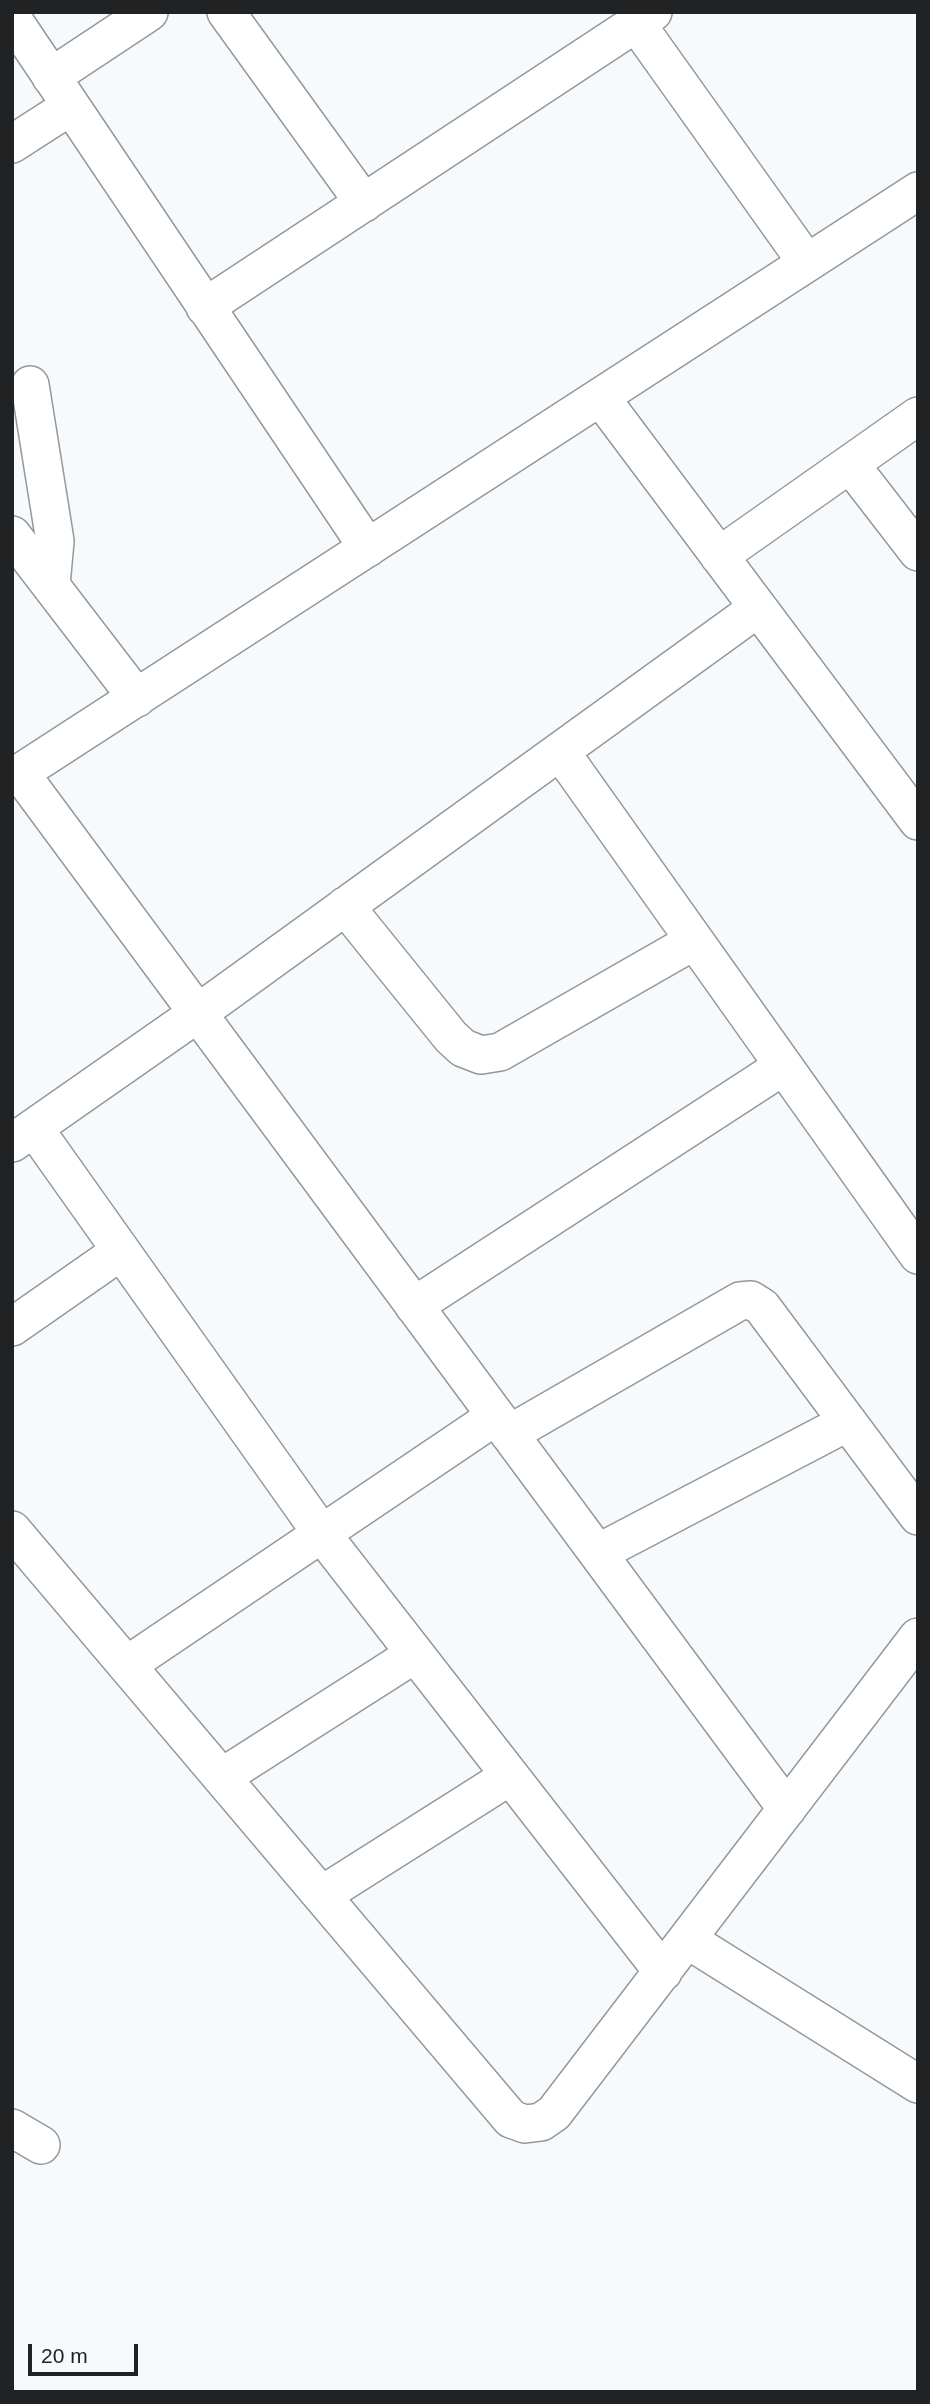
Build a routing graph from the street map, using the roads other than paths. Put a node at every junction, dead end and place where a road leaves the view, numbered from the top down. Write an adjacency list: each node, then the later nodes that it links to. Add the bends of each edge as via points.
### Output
1 (149, 12): 5 (street)
2 (226, 12): 8 (street)
3 (12, 18): 5 (street)
4 (645, 18): 8 (street); 9 (street)
5 (61, 91): 6 (street); 10 (street)
6 (12, 144)
7 (918, 191): 9 (street)
8 (364, 204): 10 (street)
9 (807, 263): 12 (street)
10 (205, 307): 16 (street)
11 (30, 385): 19 (street, via 53,521)
12 (601, 398): 16 (street); 18 (street)
13 (918, 416): 14 (street)
14 (850, 464): 17 (street); 18 (street)
15 (12, 535): 19 (street)
16 (368, 548): 21 (street)
17 (918, 552)
18 (719, 556): 20 (street)
19 (51, 585): 21 (street)
20 (758, 608): 22 (street); 24 (street)
21 (137, 698): 23 (street)
22 (560, 751): 25 (street); 26 (street)
23 (16, 776): 27 (street)
24 (917, 819)
25 (345, 906): 26 (street, via 451,1037 481,1055 500,1052); 27 (street)
26 (694, 941): 28 (street)
27 (198, 1013): 29 (street); 32 (street)
28 (782, 1067): 31 (street); 32 (street)
29 (23, 1135): 30 (street)
30 (121, 1251): 33 (street); 38 (street)
31 (918, 1255)
32 (414, 1306): 35 (street)
33 (12, 1327)
34 (848, 1422): 35 (street, via 762,1307 751,1300 740,1301); 36 (street); 39 (street)
35 (502, 1425): 38 (street); 39 (street)
36 (918, 1516)
37 (12, 1530): 42 (street)
38 (322, 1534): 41 (street); 42 (street)
39 (597, 1553): 45 (street)
40 (918, 1637): 45 (street)
41 (415, 1654): 43 (street); 44 (street)
42 (127, 1665): 44 (street)
43 (510, 1776): 46 (street); 48 (street)
44 (222, 1777): 46 (street)
45 (787, 1809): 47 (street)
46 (322, 1895): 48 (street, via 511,2119 525,2124 541,2122 554,2113)
47 (688, 1940): 48 (street); 49 (street)
48 (663, 1972)
49 (918, 2084)

